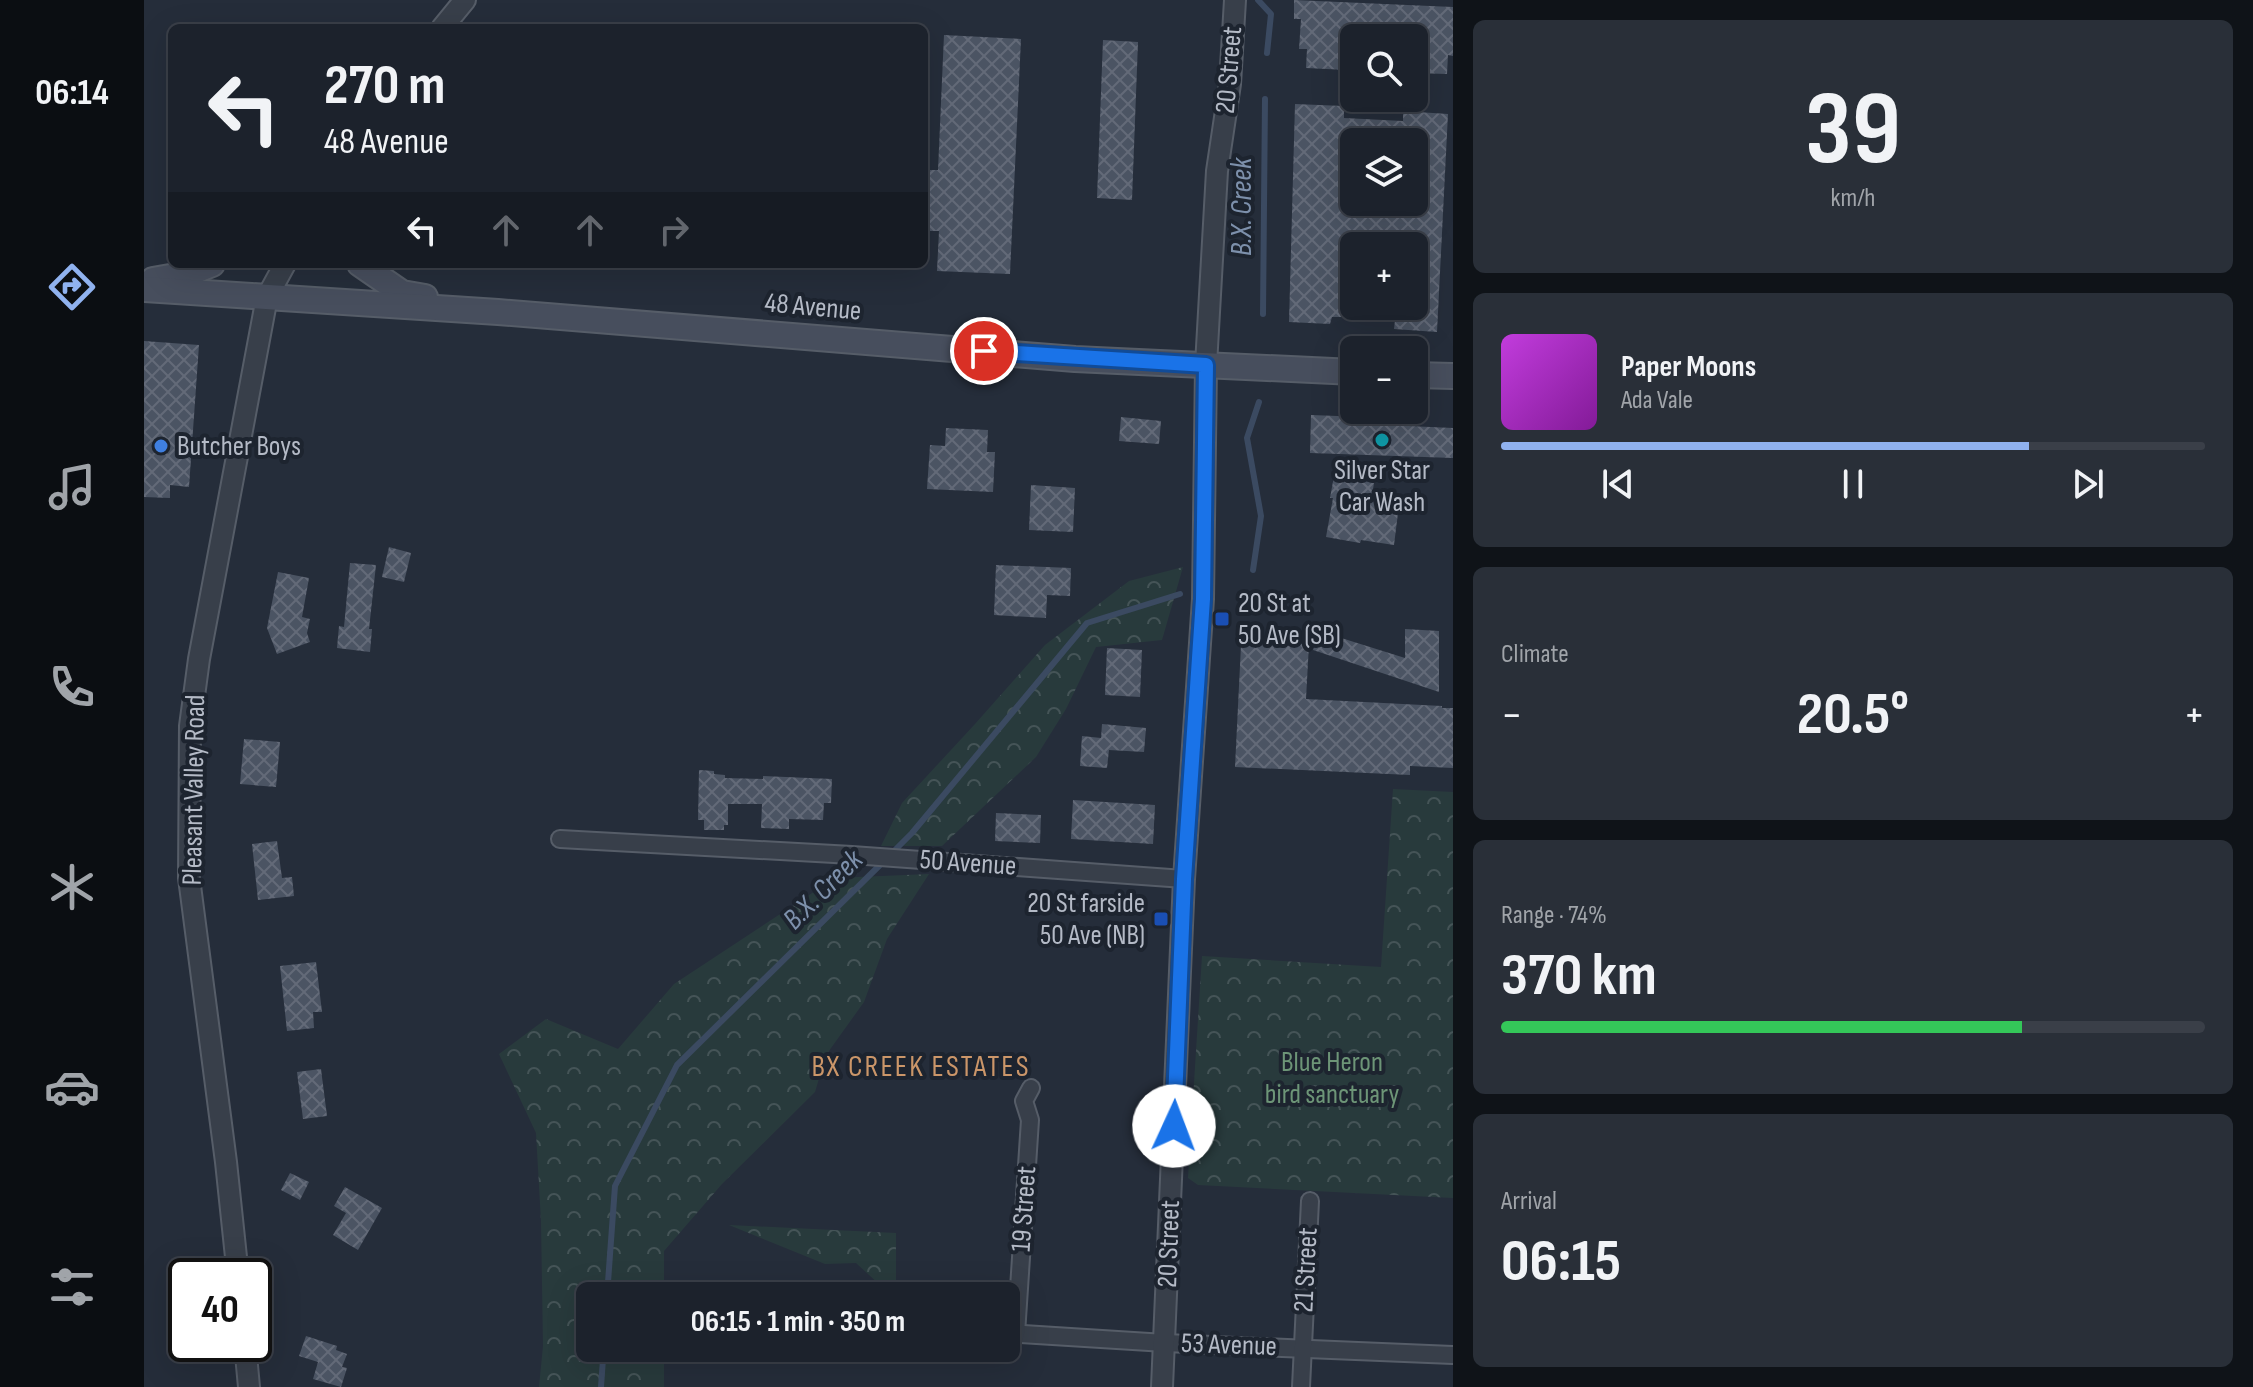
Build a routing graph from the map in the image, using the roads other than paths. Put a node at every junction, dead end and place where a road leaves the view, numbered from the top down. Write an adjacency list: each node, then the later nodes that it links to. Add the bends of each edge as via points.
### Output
1 (465, 0): 3 (street)
2 (1235, 0): 11 (street, 20 Street, via 1217,171)
3 (445, 24)
4 (202, 268): 7 (main road)
5 (283, 268): 9 (street, Pleasant Valley Road)
6 (366, 268): 10 (main road, via 402,293)
7 (144, 281)
8 (144, 289): 9 (main road, 48 Avenue)
9 (267, 297): 10 (main road, 48 Avenue); 19 (street, Pleasant Valley Road, via 190,726 189,878)
10 (498, 312): 11 (main road, 48 Avenue)
11 (1206, 365): 12 (main road, 48 Avenue); 16 (street, 20 Street, via 1203,599)
12 (1340, 371)
13 (1428, 375): 14 (main road)
14 (1453, 376)
15 (560, 839): 16 (street, 50 Avenue)
16 (1184, 879): 22 (street, 20 Street)
17 (1031, 1088): 20 (street, 19 Street, via 1024,1101 1030,1120)
18 (1310, 1201): 23 (street, 21 Street)
19 (236, 1258)
20 (1016, 1282)
21 (1020, 1335): 22 (street, 53 Avenue)
22 (1165, 1343): 23 (street, 53 Avenue); 27 (street, 20 Street)
23 (1303, 1348): 24 (street, 53 Avenue); 28 (street, 21 Street)
24 (1453, 1355)
25 (247, 1362): 26 (street)
26 (249, 1387)
27 (1162, 1387)
28 (1301, 1387)

